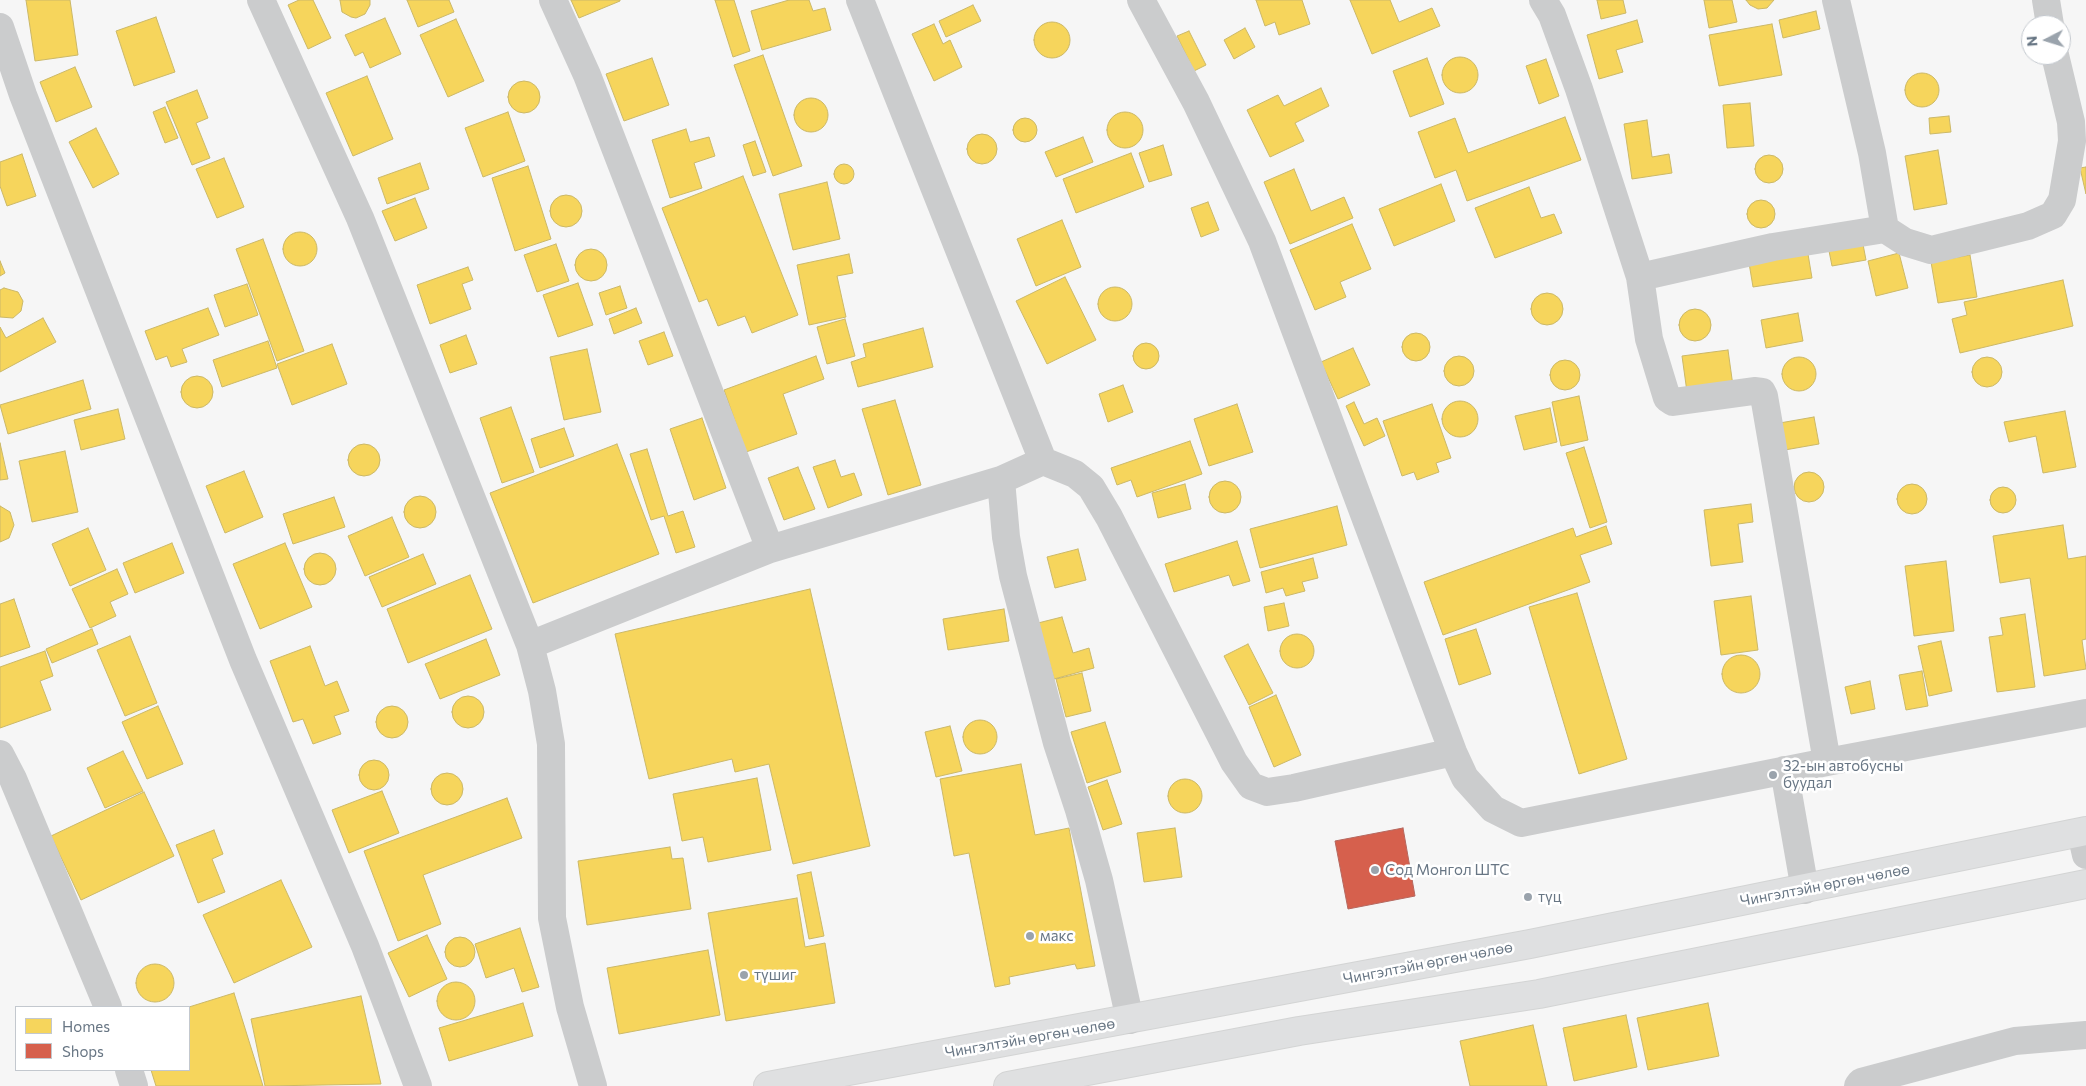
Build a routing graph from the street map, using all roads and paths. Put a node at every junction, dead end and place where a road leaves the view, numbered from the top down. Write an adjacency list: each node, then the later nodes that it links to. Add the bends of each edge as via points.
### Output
1 (260, 0): 17 (street, via 360,218)
2 (553, 0): 16 (street, via 587,75)
3 (860, 0): 14 (street)
4 (1141, 0): 19 (street, via 1196,102 1262,241)
5 (1543, 0): 13 (street, via 1552,15 1578,89)
6 (1836, 0): 12 (street, via 1872,153)
7 (2046, 0): 8 (street)
8 (2048, 15)
9 (0, 28): 31 (street, via 22,95 242,660 365,946)
10 (2057, 65): 11 (street, via 2071,122)
11 (2079, 140): 12 (street, via 2062,200 2053,214 2028,226 1931,250 1905,242)
12 (1885, 229): 13 (street, via 1773,247)
13 (1640, 277): 21 (street, via 1649,339 1667,398 1672,402 1754,392 1762,392 1764,396)
14 (1043, 460): 15 (street); 19 (street, via 1075,474 1091,487 1234,762 1251,786 1267,792 1294,788)
15 (1002, 480): 16 (street); 27 (street, via 1006,537 1014,576 1057,743 1099,880)
16 (770, 549): 17 (street)
17 (530, 645): 32 (street, via 551,744 552,918 570,1007)
18 (2086, 713): 21 (street)
19 (1453, 752): 22 (street, via 1465,778 1493,809 1521,823)
20 (0, 754): 26 (street)
21 (1827, 762): 22 (street)
22 (1784, 770): 25 (street)
23 (2084, 840): 25 (main road, Чингэлтэйн өргөн чөлөө)
24 (2086, 884): 34 (main road, via 1539,994 1299,1031)
25 (1805, 890): 27 (main road, Чингэлтэйн өргөн чөлөө)
26 (108, 1006)
27 (1130, 1020): 33 (main road, Чингэлтэйн өргөн чөлөө)
28 (2086, 1035): 35 (street, via 2015,1041 1861,1082)
29 (129, 1071): 30 (street)
30 (134, 1086)
31 (418, 1086)
32 (593, 1086)
33 (768, 1086)
34 (1008, 1086)
35 (1858, 1086)

